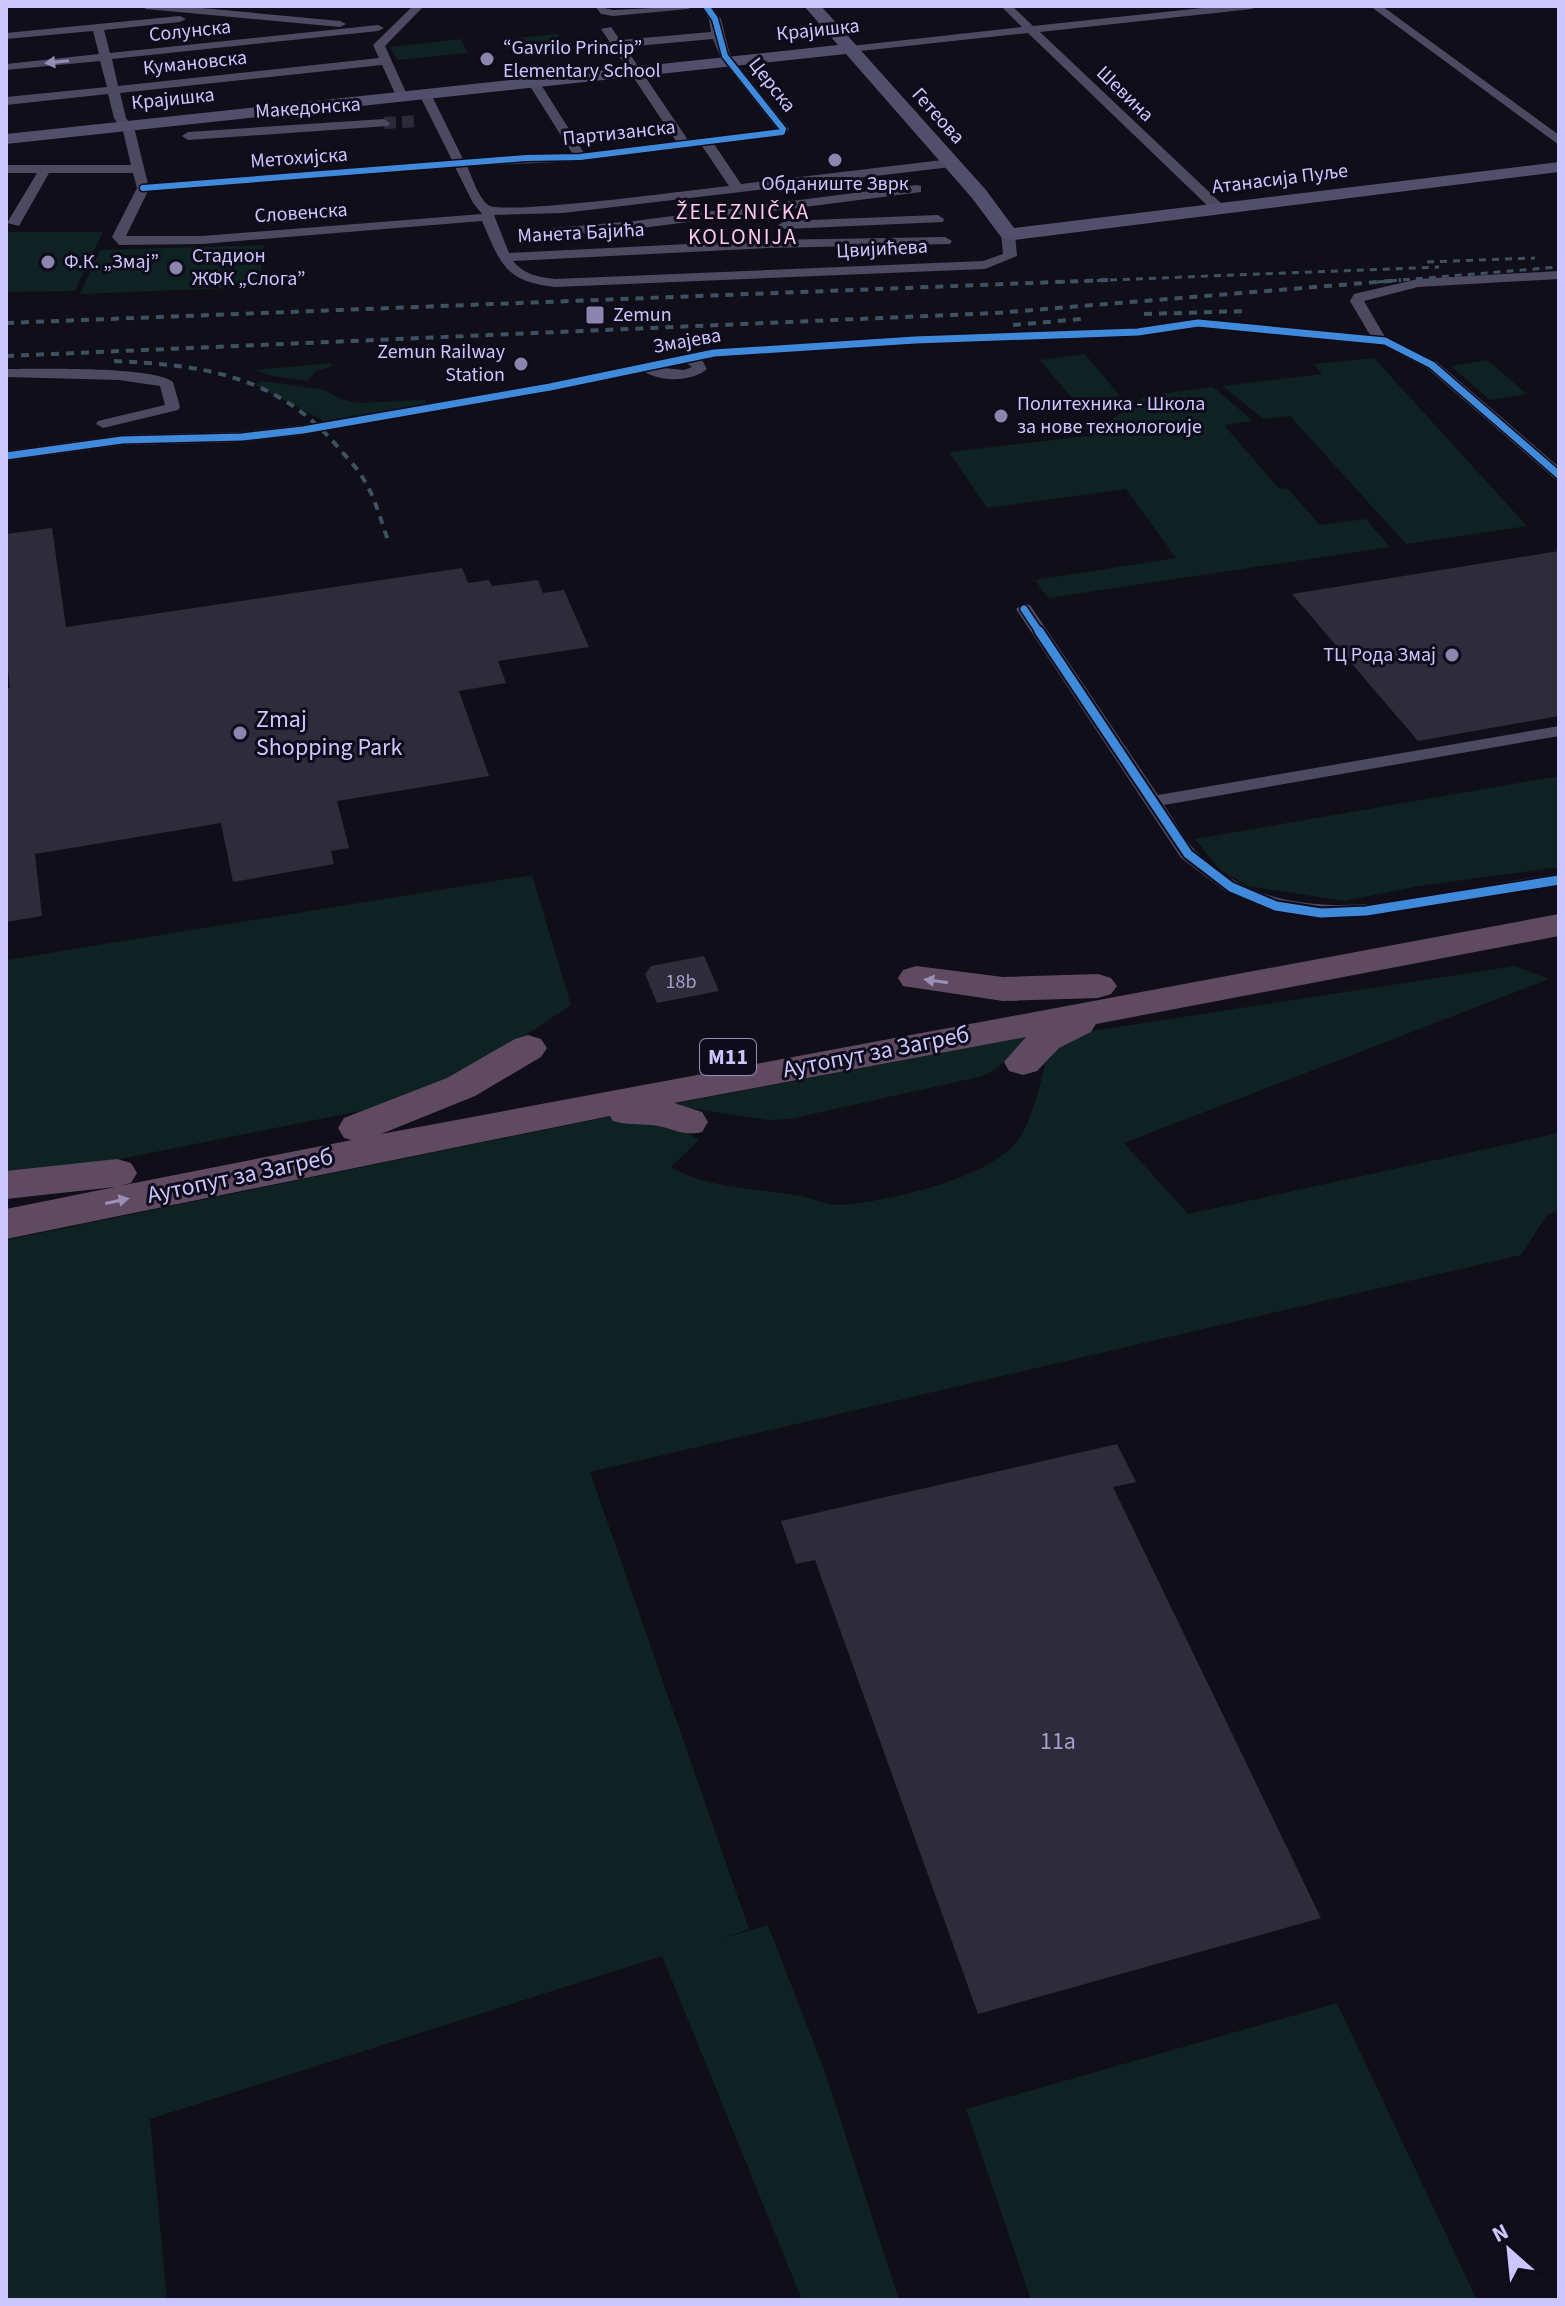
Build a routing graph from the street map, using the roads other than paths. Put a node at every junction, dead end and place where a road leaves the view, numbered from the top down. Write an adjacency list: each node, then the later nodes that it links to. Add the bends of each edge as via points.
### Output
1 (146, 6): 11 (street)
2 (271, 6): 15 (street)
3 (314, 6): 16 (street)
4 (419, 6): 20 (street)
5 (688, 6): 13 (street)
6 (706, 6): 22 (street, Церска)
7 (812, 6): 25 (street, Гетеова)
8 (1006, 6): 21 (street, Шевина)
9 (1252, 6): 21 (street, Крајишка)
10 (1375, 6): 41 (street)
11 (174, 7): 12 (street)
12 (204, 8): 14 (street)
13 (604, 9)
14 (222, 13): 15 (street); 17 (street)
15 (258, 16): 16 (street)
16 (321, 22): 18 (street)
17 (98, 27): 23 (street); 26 (street)
18 (378, 28): 20 (street); 26 (street, Солунска)
19 (607, 29): 24 (street)
20 (393, 30): 27 (street, via 379,45)
21 (1032, 30): 25 (street, Крајишка); 57 (street, Шевина)
22 (717, 35): 24 (street); 28 (street, Церска)
23 (6, 36)
24 (618, 44): 30 (street)
25 (851, 49): 28 (street, Крајишка); 45 (street, Гетеова)
26 (108, 57): 29 (street, Солунска, one-way to 29); 32 (street)
27 (387, 61): 32 (street, Кумановска); 34 (street)
28 (730, 62): 30 (street, Крајишка); 38 (street, Церска)
29 (6, 67)
30 (635, 72): 31 (street, Крајишка); 43 (street)
31 (534, 83): 33 (street, Крајишка); 44 (street)
32 (114, 90): 35 (street, Кумановска); 37 (street)
33 (425, 94): 34 (street, Крајишка); 46 (street, via 432,120)
34 (402, 97): 37 (street, Крајишка)
35 (6, 101)
36 (384, 123): 39 (street, Македонска)
37 (126, 126): 40 (street, Крајишка); 50 (street)
38 (782, 132): 42 (street, Партизанска)
39 (188, 136)
40 (6, 139)
41 (1559, 141)
42 (706, 142): 43 (street, Партизанска); 53 (street)
43 (685, 145): 44 (street, Партизанска)
44 (580, 157): 46 (street, Партизанска)
45 (951, 163): 51 (street, Словенска); 66 (street, Гетеова)
46 (458, 164): 52 (street, Метохијска); 59 (street)
47 (1559, 167): 57 (street, Атанасија Пуље)
48 (6, 169): 49 (street)
49 (45, 169): 50 (street); 61 (street)
50 (140, 169): 52 (street)
51 (900, 169): 53 (street, Словенска); 55 (street)
52 (143, 188): 59 (street, Словенска, via 119,237 131,242)
53 (743, 188): 54 (street, Словенска); 56 (street)
54 (623, 202): 58 (street, Словенска); 62 (street)
55 (928, 203): 56 (street); 63 (street, via 834,222); 67 (street)
56 (768, 207): 63 (street); 64 (street)
57 (1219, 209): 66 (street, Атанасија Пуље)
58 (543, 210): 59 (street, Словенска); 65 (street)
59 (488, 214): 72 (street)
60 (681, 218): 62 (street); 64 (street); 69 (street)
61 (14, 223)
62 (634, 225): 65 (street); 70 (street)
63 (785, 225): 68 (street)
64 (734, 229): 68 (street, Манета Бајића); 69 (street, Манета Бајића)
65 (554, 232): 71 (street)
66 (1008, 233): 73 (street, Цвијићева, via 1012,254 1004,260)
67 (945, 241): 68 (street, Манета Бајића); 73 (street)
68 (783, 244): 74 (street)
69 (689, 248): 70 (street, Манета Бајића)
70 (639, 250): 71 (street, Манета Бајића)
71 (557, 253): 72 (street, Манета Бајића)
72 (506, 257): 74 (street, Цвијићева, via 523,279 558,283)
73 (953, 266): 74 (street, Цвијићева)
74 (783, 274)
75 (1559, 275): 76 (street, via 1418,283 1359,297)
76 (1379, 339): 79 (street, Змајева, via 1190,323 1138,332 714,353 689,360 701,366 694,373 662,367 628,371 282,433 122,440); 80 (street, via 1430,363)
77 (6, 373): 78 (street, via 166,382 173,407)
78 (103, 424)
79 (6, 456)
80 (1552, 461): 81 (street)
81 (1559, 475)
82 (1024, 609): 84 (street)
83 (1559, 731): 84 (street)
84 (1153, 801): 85 (street, via 1188,854 1232,889 1306,913 1368,913)
85 (1559, 880)
86 (1559, 903): 89 (highway, Аутопут за Загреб / M11)
87 (1559, 925): 89 (highway, Аутопут за Загреб / M11)
88 (916, 978): 89 (highway, one-way to 88)
89 (1114, 994): 91 (highway, via 1038,1045); 92 (highway, Аутопут за Загреб / M11); 94 (highway, Аутопут за Загреб / M11)
90 (528, 1048): 94 (highway, via 461,1087)
91 (1023, 1062)
92 (547, 1114): 93 (highway, via 643,1111); 98 (highway, Аутопут за Загреб / M11, one-way to 92)
93 (688, 1122)
94 (358, 1128): 95 (highway, Аутопут за Загреб / M11)
95 (117, 1173): 96 (highway); 97 (highway, Аутопут за Загреб / M11)
96 (6, 1185)
97 (6, 1196)
98 (18, 1223)

